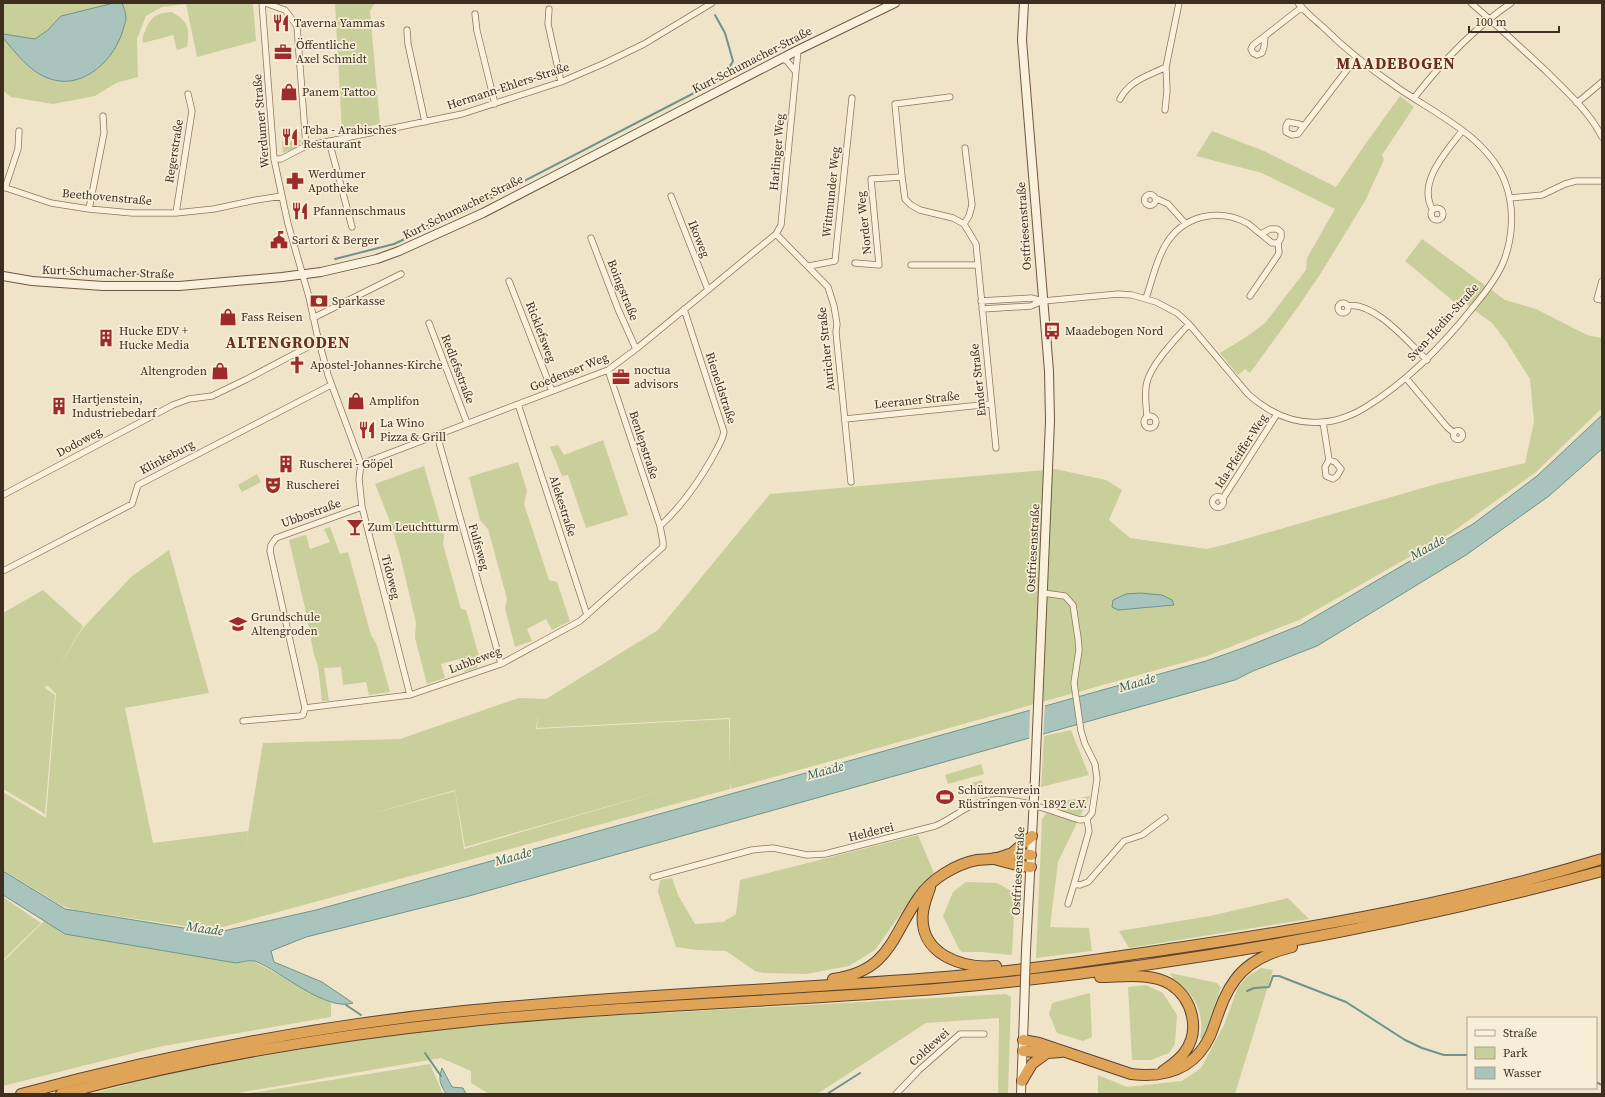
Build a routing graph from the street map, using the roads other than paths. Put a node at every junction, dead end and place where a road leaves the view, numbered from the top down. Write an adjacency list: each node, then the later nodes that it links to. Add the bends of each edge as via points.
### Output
1 (263, 3): 38 (street, via 285,10 297,26); 40 (street, Werdumer Straße)
2 (712, 3): 21 (street, Hermann-Ehlers-Straße, via 644,44)
3 (895, 3): 16 (main road, Kurt-Schumacher-Straße)
4 (1019, 3): 15 (main road)
5 (1024, 3): 15 (main road, Ostfriesenstraße)
6 (1179, 3): 19 (street)
7 (1471, 3): 12 (street)
8 (1511, 3): 12 (street)
9 (1300, 5): 14 (street); 17 (street, Sven-Hedin-Straße)
10 (549, 9): 21 (street, via 548,24)
11 (475, 14): 29 (street)
12 (1490, 19): 26 (street, via 1452,54); 28 (street, via 1517,42)
13 (407, 30): 32 (street)
14 (1265, 36)
15 (1022, 40): 72 (main road, Ostfriesenstraße)
16 (798, 50): 18 (main road, Kurt-Schumacher-Straße); 20 (street, Harlinger Weg)
17 (1356, 58): 26 (street, Sven-Hedin-Straße); 33 (street)
18 (782, 59): 20 (street); 62 (main road, Kurt-Schumacher-Straße, via 483,213 399,251 358,264)
19 (1166, 67): 27 (street, via 1136,81 1125,89); 30 (street, via 1167,92)
20 (796, 71): 54 (street, Harlinger Weg, via 781,225)
21 (561, 82): 29 (street, Hermann-Ehlers-Straße)
22 (1602, 82): 28 (street)
23 (188, 94): 50 (street, Regerstraße, via 192,111)
24 (950, 97): 41 (street, via 896,104)
25 (852, 98): 61 (street, Wittmunder Weg, via 835,261)
26 (1414, 98): 35 (street, Sven-Hedin-Straße)
27 (1120, 99)
28 (1577, 103): 36 (street)
29 (495, 104): 32 (street, Hermann-Ehlers-Straße)
30 (1164, 110)
31 (103, 116): 48 (street, via 104,133)
32 (425, 122): 37 (street, Hermann-Ehlers-Straße)
33 (1304, 126)
34 (19, 131): 43 (street, via 18,149)
35 (1462, 131): 47 (street, Sven-Hedin-Straße, via 1483,148 1500,171); 49 (street, via 1432,174 1428,190 1429,204)
36 (1602, 136)
37 (329, 141): 38 (street, Hermann-Ehlers-Straße); 53 (street)
38 (306, 146): 40 (street, Hermann-Ehlers-Straße)
39 (965, 148): 52 (street, via 972,205)
40 (274, 160): 44 (street, Werdumer Straße)
41 (902, 177): 52 (street, via 905,199 911,205 920,210 954,218); 58 (street, Norder Weg, via 870,178 879,265)
42 (1602, 181): 47 (street, via 1576,181 1542,195)
43 (4, 187): 48 (street, Beethovenstraße, via 51,203)
44 (282, 196): 50 (street, Beethovenstraße, via 214,209); 62 (street, Werdumer Straße)
45 (671, 196): 67 (street, Ikoweg)
46 (1155, 198): 51 (street, via 1168,204)
47 (1510, 198): 81 (street, Sven-Hedin-Straße, via 1510,240 1497,276)
48 (89, 209): 50 (street, Beethovenstraße, via 132,213)
49 (1433, 210)
50 (176, 212)
51 (1185, 223): 55 (street, via 1205,216 1234,217); 69 (street, via 1166,244)
52 (964, 224): 60 (street, Emder Straße, via 976,244)
53 (352, 227)
54 (776, 234): 61 (street, Auricher Straße); 67 (street, Goedenser Weg)
55 (1261, 234): 57 (street, via 1272,243); 57 (street, via 1270,229 1277,229 1281,232 1282,238)
56 (591, 238): 80 (street, Boingstraße)
57 (1278, 243): 68 (street, via 1280,252)
58 (855, 263)
59 (912, 265): 60 (street)
60 (978, 265): 71 (street, Emder Straße)
61 (809, 266): 90 (street, Auricher Straße, via 828,287 834,306)
62 (303, 274): 64 (main road, Kurt-Schumacher-Straße, via 229,283 141,287 72,285); 76 (street, Werdumer Straße)
63 (400, 274): 76 (street)
64 (3, 276)
65 (509, 281): 85 (street, Ricklefsweg)
66 (1602, 281): 70 (street, via 1597,299)
67 (708, 290): 75 (street, Goedenser Weg)
68 (1250, 296)
69 (1146, 298): 72 (street, Sven-Hedin-Straße, via 1118,294); 78 (street, Sven-Hedin-Straße, via 1177,313)
70 (1602, 300)
71 (981, 301): 72 (street, via 1031,298); 74 (street, Emder Straße)
72 (1043, 301): 74 (street, via 1031,306); 104 (main road, Ostfriesenstraße, via 1050,420)
73 (1347, 306): 81 (street, via 1352,304 1375,313)
74 (982, 308): 87 (street, Emder Straße)
75 (684, 309): 80 (street, Goedenser Weg); 102 (street, Rieneldstraße, via 724,432 696,485)
76 (314, 318): 79 (street, Werdumer Straße)
77 (429, 323): 92 (street, Redlefsstraße)
78 (1189, 324): 88 (street, Sven-Hedin-Straße, via 1248,394); 89 (street, via 1162,356 1147,381)
79 (319, 341): 84 (street, Werdumer Straße); 99 (street, Dodoweg, via 212,396 189,399 172,406)
80 (636, 349): 82 (street, Goedenser Weg)
81 (1427, 360): 83 (street, Sven-Hedin-Straße)
82 (608, 370): 85 (street, Goedenser Weg); 102 (street, Benlepstraße)
83 (1406, 378): 91 (street, Sven-Hedin-Straße, via 1365,408); 93 (street)
84 (331, 385): 97 (street, Werdumer Straße); 103 (street, Klinkeburg, via 138,485 132,504)
85 (552, 391): 86 (street, Goedenser Weg)
86 (518, 404): 92 (street, Goedenser Weg); 105 (street, Alekestraße)
87 (991, 404): 90 (street, Leeraner Straße); 95 (street, Emder Straße)
88 (1277, 414): 91 (street, Sven-Hedin-Straße, via 1290,419); 100 (street, Ida-Pfeiffer-Weg)
89 (1147, 416)
90 (845, 419): 98 (street, Auricher Straße)
91 (1324, 422): 96 (street)
92 (466, 423): 94 (street, Goedenser Weg)
93 (1454, 433)
94 (437, 435): 97 (street, Goedenser Weg); 106 (street, Fulfsweg)
95 (996, 448)
96 (1329, 460)
97 (361, 464): 101 (street, Tidoweg, via 359,479)
98 (851, 482)
99 (3, 495)
100 (1222, 500)
101 (362, 507): 107 (street, Tidoweg); 108 (street, Ubbostraße, via 276,538 271,545 270,551)
102 (660, 526): 105 (street, Lubbeweg, via 663,547)
103 (3, 571)
104 (1043, 593): 111 (street, via 1065,596 1073,605 1079,650 1074,690 1081,731 1095,764 1097,779 1092,813); 112 (main road, Ostfriesenstraße, bridge)
105 (587, 615): 106 (street, Lubbeweg)
106 (501, 664): 107 (street, Lubbeweg)
107 (410, 695): 108 (street, Lubbeweg)
108 (305, 708): 109 (street, Lubbeweg, via 303,715 300,716)
109 (243, 721)
110 (1165, 818): 120 (street, via 1142,835 1124,841 1088,882)
111 (1087, 819): 119 (street, Helderei, via 1080,820 1018,801 992,799 977,803 935,826 832,852 811,855 773,848 752,850); 120 (street, via 1088,831)
112 (1032, 836): 113 (highway); 114 (main road, Ostfriesenstraße)
113 (1011, 854): 114 (highway); 115 (highway)
114 (1031, 855): 117 (main road, Ostfriesenstraße)
115 (994, 859): 117 (highway); 121 (highway, via 977,860 954,868)
116 (1602, 859): 124 (highway, via 1476,892 1373,914 1274,933)
117 (1031, 867): 128 (main road, Ostfriesenstraße, bridge)
118 (1602, 871): 123 (highway, via 1468,905)
119 (653, 877)
120 (1074, 884): 122 (street)
121 (931, 886): 124 (highway, via 923,909 923,924 930,942 943,955 970,965 1042,962); 126 (highway, via 920,896 893,943 878,959 860,972 846,977 817,981)
122 (1068, 904)
123 (1322, 937): 125 (highway); 132 (highway, via 1308,944 1272,952 1250,965 1229,988 1210,1036 1198,1054 1180,1069 1168,1074)
124 (1057, 965): 126 (highway, via 948,977)
125 (1081, 975): 132 (highway, via 1093,978 1135,976 1156,979 1169,984 1185,999 1193,1020 1191,1042 1184,1054); 135 (highway, via 912,991 464,1022 311,1041 230,1055)
126 (806, 987): 134 (highway, via 542,1004 385,1020 230,1045)
127 (984, 1034): 136 (street, Coldewei, via 960,1034)
128 (1023, 1040): 129 (main road, Ostfriesenstraße); 130 (highway)
129 (1022, 1051): 131 (highway); 133 (main road, Ostfriesenstraße)
130 (1065, 1052): 131 (highway); 132 (highway, via 1131,1074)
131 (1047, 1053): 133 (highway, via 1032,1064)
132 (1159, 1074)
133 (1022, 1081): 137 (main road, Ostfriesenstraße)
134 (21, 1094)
135 (61, 1094)
136 (896, 1094)
137 (1021, 1094)

